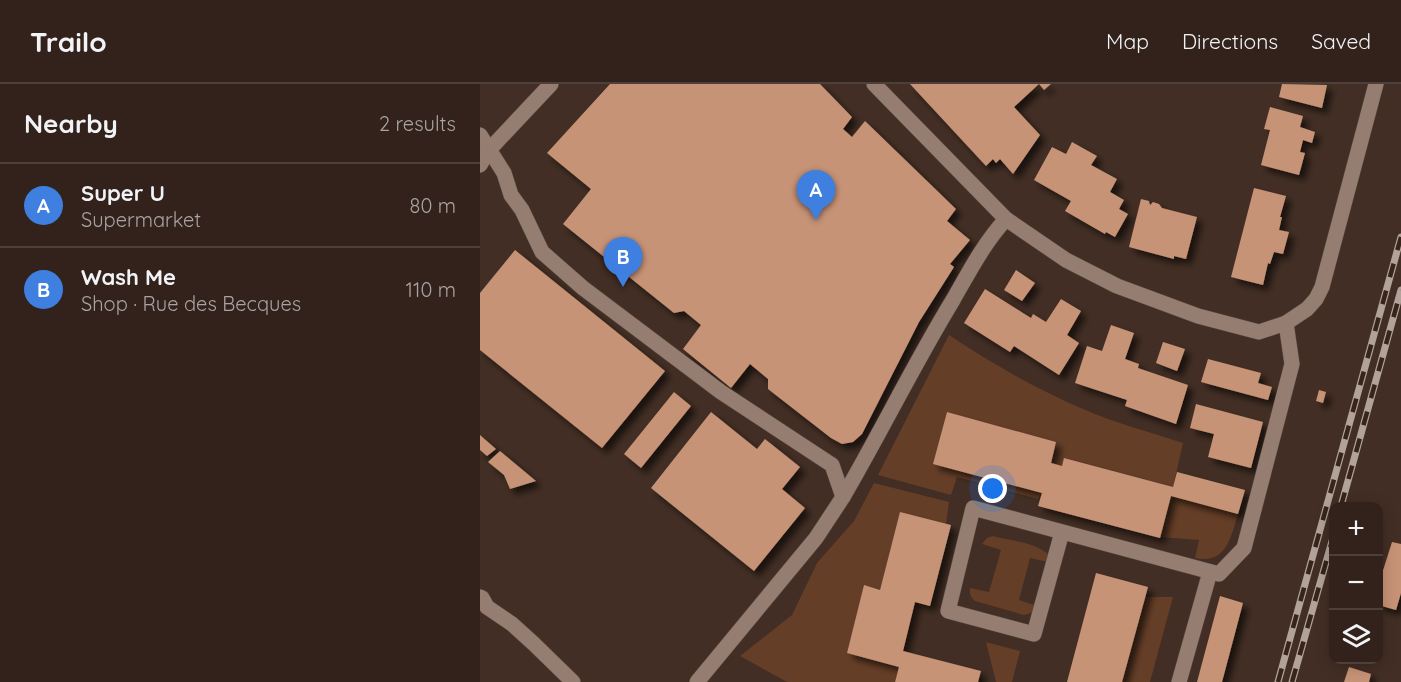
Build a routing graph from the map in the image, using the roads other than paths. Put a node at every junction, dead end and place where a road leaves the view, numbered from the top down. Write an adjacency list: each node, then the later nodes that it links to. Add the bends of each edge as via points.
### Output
1 (551, 84): 5 (street)
2 (874, 84): 7 (street)
3 (1376, 84): 8 (street, via 1322,287 1307,309)
4 (480, 135): 5 (street)
5 (489, 150): 6 (street); 9 (street, via 542,252 583,288 721,392 832,465)
6 (480, 165)
7 (1006, 219): 8 (street, via 1066,260 1117,286 1198,316 1259,332); 9 (street, via 987,241 936,327)
8 (1286, 323): 11 (street, via 1292,364 1244,548 1219,574)
9 (843, 497): 14 (street, via 816,538)
10 (1062, 532): 10 (street, via 973,508 948,611 1034,634); 11 (street)
11 (1210, 572): 15 (street)
12 (482, 604): 13 (street, via 512,624)
13 (573, 682)
14 (697, 682)
15 (1179, 682)

